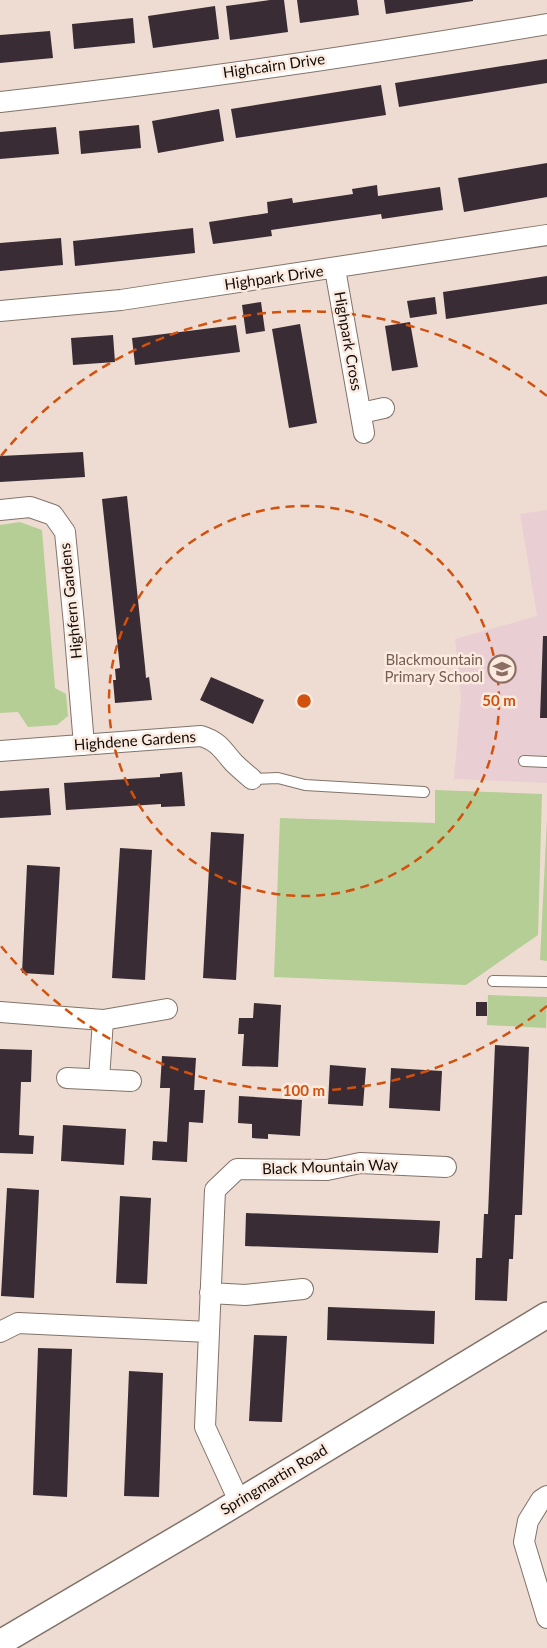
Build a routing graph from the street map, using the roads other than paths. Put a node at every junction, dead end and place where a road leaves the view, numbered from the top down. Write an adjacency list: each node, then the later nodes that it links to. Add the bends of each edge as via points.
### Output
1 (547, 24): 2 (street, Highcairn Drive, via 420,46)
2 (0, 102)
3 (547, 235): 4 (street, Highpark Drive)
4 (335, 269): 5 (street, Highpark Drive, via 121,300); 7 (street, Highpark Cross)
5 (0, 311)
6 (384, 408): 7 (street)
7 (361, 413): 8 (street, Highpark Cross)
8 (364, 432)
9 (0, 510): 10 (street, Highfern Gardens, via 30,507 53,515 65,532)
10 (84, 745): 11 (street, Highdene Gardens); 14 (street, Highdene Gardens, via 201,736 221,746)
11 (0, 751)
12 (524, 761): 13 (lane)
13 (547, 762)
14 (252, 779): 15 (lane, via 278,778 305,785)
15 (424, 792)
16 (493, 981): 17 (lane)
17 (547, 982)
18 (167, 1009): 20 (street)
19 (0, 1012): 20 (street)
20 (102, 1020): 22 (street)
21 (67, 1078): 22 (street)
22 (99, 1079): 23 (street)
23 (131, 1081)
24 (446, 1167): 26 (street, Black Mountain Way, via 360,1163 327,1170 237,1169 215,1190)
25 (303, 1289): 26 (street, via 245,1295)
26 (210, 1293): 29 (street, Black Mountain Way)
27 (547, 1315): 31 (street, Springmartin Road)
28 (0, 1332): 29 (street, via 18,1323)
29 (209, 1332): 31 (street, Black Mountain Way, via 204,1427)
30 (547, 1496): 32 (street, via 528,1521 524,1542)
31 (239, 1501): 33 (street, Springmartin Road)
32 (547, 1618)
33 (0, 1643)

